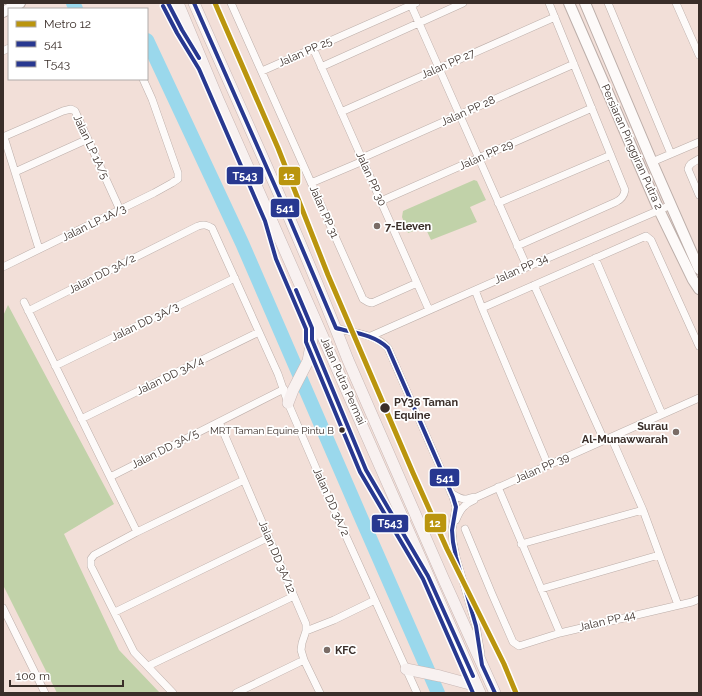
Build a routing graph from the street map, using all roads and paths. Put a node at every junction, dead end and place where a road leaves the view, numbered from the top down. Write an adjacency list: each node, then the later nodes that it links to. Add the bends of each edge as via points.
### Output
1 (20, 3): 13 (street)
2 (168, 3): 19 (main road)
3 (178, 3): 19 (main road, Jalan Putra Permai)
4 (194, 3): 60 (main road, Jalan Putra Permai)
5 (231, 3): 22 (street)
6 (463, 3): 15 (street)
7 (549, 3): 14 (street)
8 (569, 3): 43 (street, Persiaran Pinggiran Putra 2)
9 (585, 3): 35 (street, Persiaran Pinggiran Putra 2)
10 (608, 3): 30 (street)
11 (676, 3): 17 (street)
12 (413, 4): 15 (street); 16 (street, Jalan PP 25)
13 (11, 8)
14 (555, 17): 18 (street); 21 (street, Jalan PP 27)
15 (418, 23): 20 (street); 21 (street)
16 (313, 48): 20 (street, Jalan PP 30); 22 (street, Jalan PP 25)
17 (699, 55)
18 (574, 64): 24 (street); 26 (street, Jalan PP 28)
19 (204, 66): 44 (main road, Jalan Putra Permai)
20 (321, 66): 25 (street, Jalan PP 30)
21 (439, 69): 25 (street, Jalan PP 27); 26 (street)
22 (262, 71): 37 (street, Jalan PP 31)
23 (143, 80): 42 (street, Jalan LP 1A/3, via 178,179)
24 (592, 108): 31 (street); 32 (street, Jalan PP 29)
25 (341, 112): 33 (street, Jalan PP 30)
26 (459, 114): 32 (street); 33 (street, Jalan PP 28)
27 (4, 137): 28 (street, Jalan LP 1A/5, via 71,109 75,111); 36 (street)
28 (88, 139): 36 (street); 42 (street, Jalan LP 1A/5)
29 (699, 142): 30 (street)
30 (671, 154): 35 (street)
31 (611, 155): 40 (street); 45 (street, via 625,190 621,199)
32 (478, 158): 39 (street, Jalan PP 29); 40 (street)
33 (362, 159): 37 (street, Jalan PP 28); 39 (street, Jalan PP 30)
34 (699, 160): 38 (street, via 691,163 688,169)
35 (652, 162): 41 (street, Persiaran Pinggiran Putra 2)
36 (16, 172): 46 (street)
37 (311, 183): 52 (street, Jalan PP 31, via 363,299 372,303)
38 (699, 195)
39 (381, 201): 52 (street, Jalan PP 30)
40 (498, 203): 45 (street)
41 (671, 204): 43 (street, Jalan PP 34); 50 (street, Persiaran Pinggiran Putra 2)
42 (120, 210): 46 (street, Jalan LP 1A/3)
43 (659, 210): 49 (street, Jalan PP 34); 54 (street, Persiaran Pinggiran Putra 2)
44 (271, 219): 65 (main road, via 282,257 312,328 308,361); 98 (main road, Jalan Putra Permai)
45 (517, 246): 49 (street)
46 (39, 249): 48 (street, Jalan LP 1A/3)
47 (595, 258): 53 (street); 63 (street, via 646,236 649,237); 68 (street)
48 (3, 267)
49 (527, 267): 55 (street, Jalan PP 34)
50 (699, 269)
51 (234, 278): 59 (street, Jalan DD 3A/2, via 212,228 202,225); 61 (street); 64 (street, Jalan DD 3A/3)
52 (417, 283): 58 (street, Jalan PP 30)
53 (534, 285): 57 (street); 71 (street)
54 (699, 289)
55 (475, 290): 57 (street); 58 (street, Jalan PP 34)
56 (24, 302): 59 (street)
57 (482, 308): 72 (street)
58 (429, 310): 62 (street, Jalan PP 34)
59 (28, 311): 64 (street)
60 (336, 328): 62 (street); 95 (main road, Jalan Putra Permai)
61 (259, 332): 65 (street); 69 (street, Jalan DD 3A/4)
62 (371, 336): 76 (street, via 388,348)
63 (699, 346)
64 (56, 366): 69 (street)
65 (288, 390): 67 (main road); 70 (street, Jalan DD 3A/5)
66 (699, 398): 68 (street, Jalan PP 39)
67 (288, 403): 88 (street, Jalan DD 3A/2)
68 (662, 414): 71 (street, Jalan PP 39)
69 (81, 419): 73 (street)
70 (219, 422): 73 (street, Jalan DD 3A/5); 74 (street, Jalan DD 3A/12)
71 (608, 439): 72 (street, Jalan PP 39); 78 (street)
72 (548, 465): 75 (street, Jalan PP 39)
73 (110, 477): 81 (street)
74 (244, 480): 81 (street); 82 (street, Jalan DD 3A/12)
75 (498, 487): 77 (street, Jalan PP 39); 83 (street)
76 (451, 493): 77 (street, Jalan PP 39, via 464,499); 80 (street, via 456,507)
77 (477, 497): 80 (street, via 466,503 457,516)
78 (643, 510): 83 (street); 84 (street)
79 (465, 529): 93 (street, Jalan PP 44, via 513,642 521,646)
80 (452, 530): 95 (street, via 456,557 476,626)
81 (137, 532): 91 (street, via 91,559 91,566)
82 (269, 537): 86 (street, Jalan DD 3A/12); 91 (street)
83 (522, 544): 85 (street)
84 (659, 555): 85 (street); 89 (street)
85 (541, 589): 93 (street)
86 (294, 596): 92 (street, Jalan DD 3A/12, via 306,624); 96 (street)
87 (699, 599): 89 (street, Jalan PP 44)
88 (375, 600): 92 (street); 97 (street, Jalan DD 3A/2)
89 (678, 604): 93 (street, Jalan PP 44)
90 (3, 608): 99 (street)
91 (115, 612): 96 (street, via 134,652)
92 (306, 631): 94 (street, Jalan DD 3A/12, via 301,650)
93 (560, 633)
94 (304, 660): 101 (street); 102 (street, Jalan DD 3A/12)
95 (482, 665): 104 (main road, Jalan Putra Permai)
96 (148, 666): 100 (street)
97 (411, 670): 98 (main road, via 440,676); 103 (street, Jalan DD 3A/2)
98 (479, 690)
99 (45, 693)
100 (173, 693)
101 (236, 693)
102 (320, 693)
103 (417, 693)
104 (495, 693)

